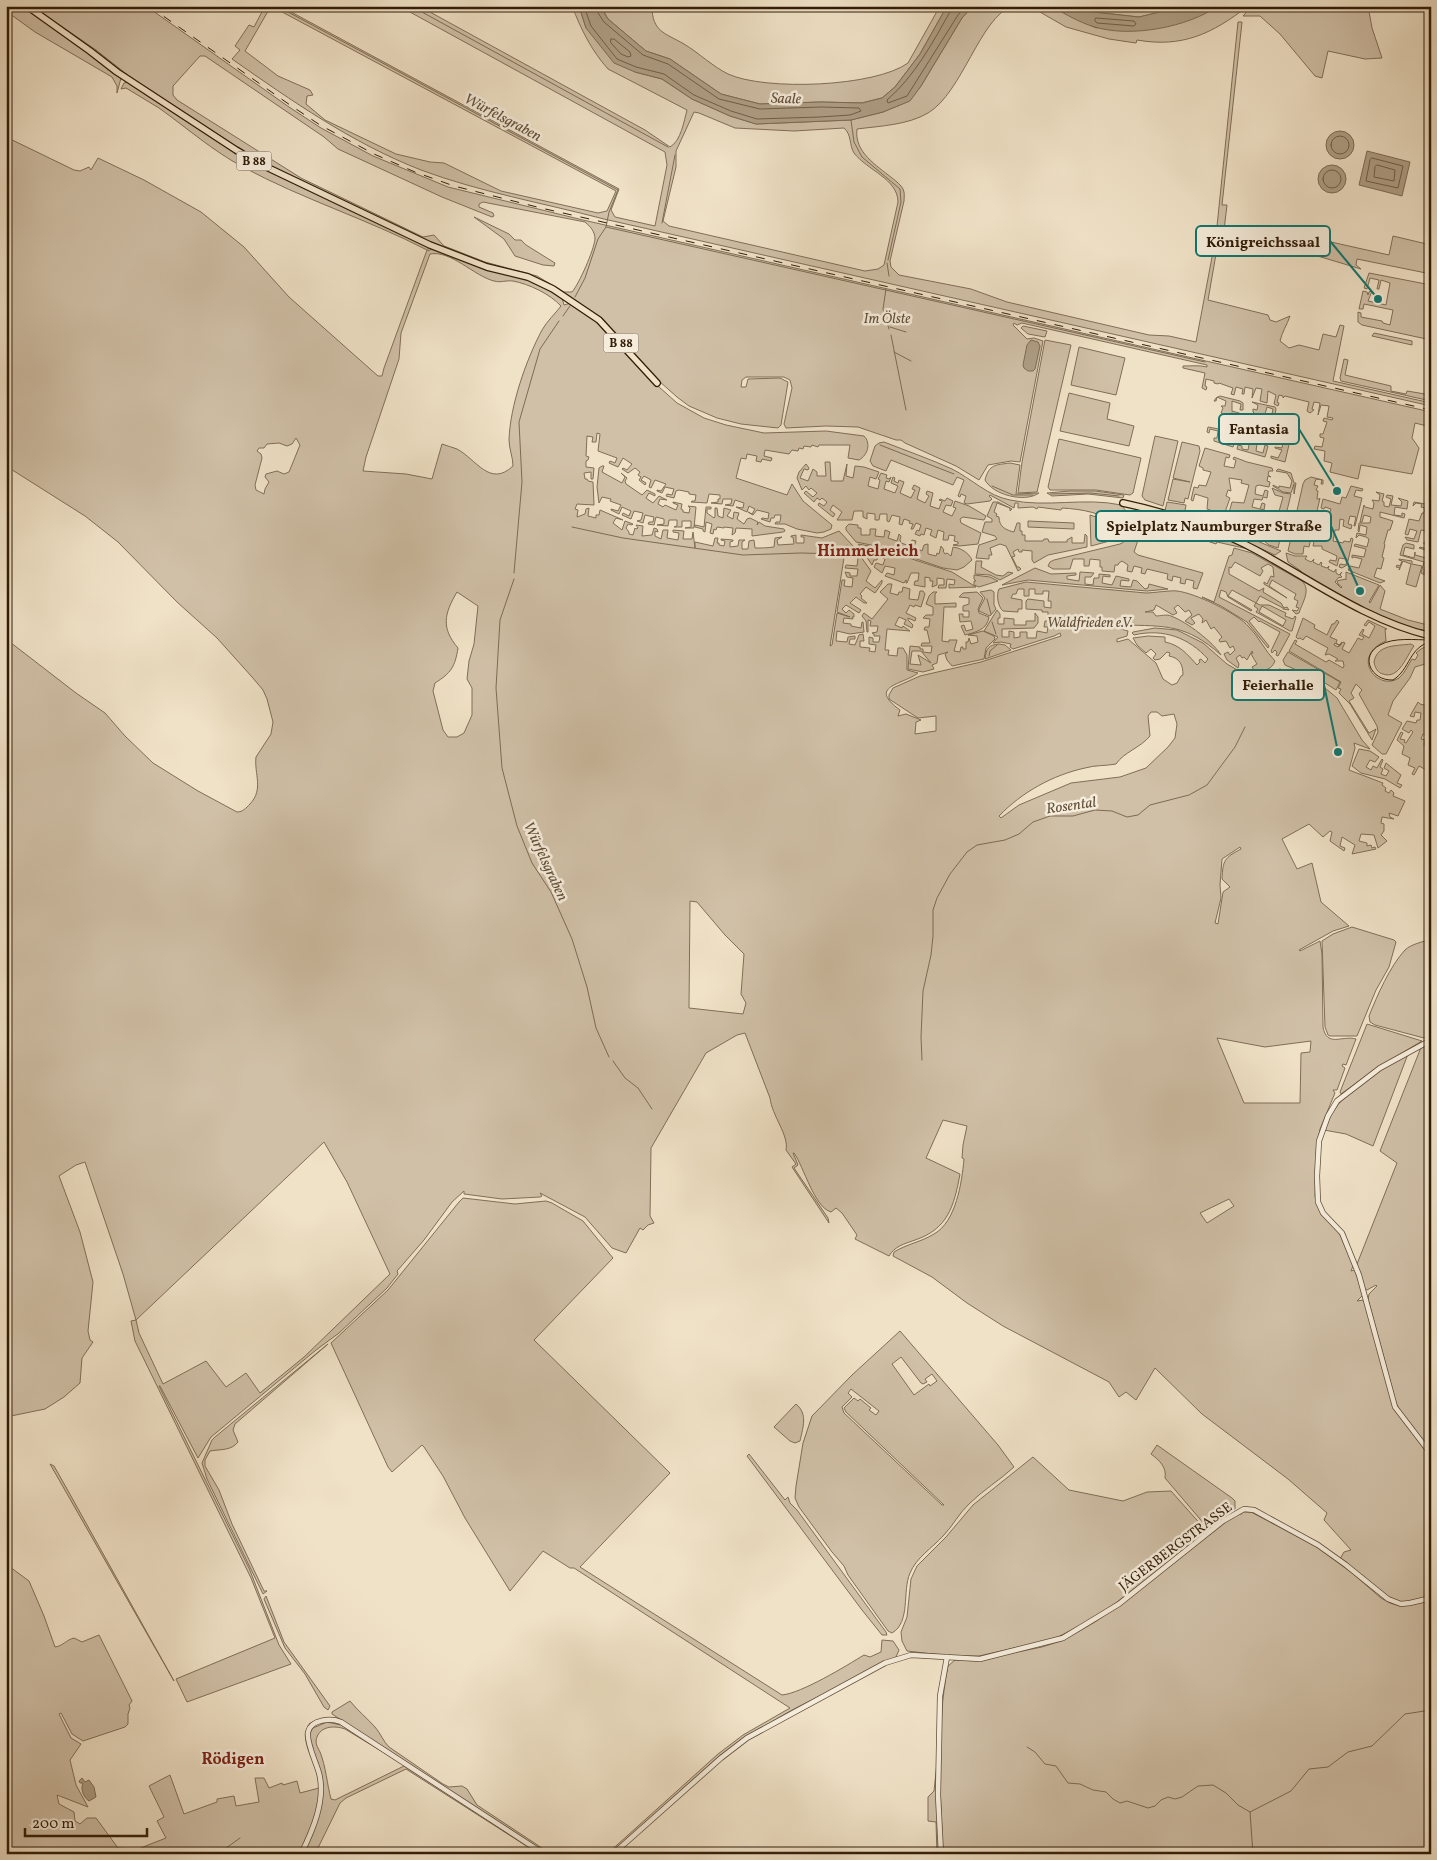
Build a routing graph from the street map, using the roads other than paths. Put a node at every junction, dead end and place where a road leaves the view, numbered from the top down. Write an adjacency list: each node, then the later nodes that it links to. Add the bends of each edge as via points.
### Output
1 (27, 6): 2 (main road, B 88, via 117,72 253,160 430,245 471,262 536,280 553,289 595,316)
2 (658, 383)
3 (1124, 502): 4 (main road, via 1228,536 1375,617)
4 (1431, 636)
5 (1431, 1040): 6 (street, via 1380,1068 1337,1101 1324,1124 1320,1141 1317,1196 1323,1213 1342,1233 1359,1275 1395,1407)
6 (1431, 1454)
7 (1431, 1598): 8 (street, JÄGERBERGSTRASSE, via 1401,1604 1388,1599 1318,1545 1254,1510 1244,1509 1223,1521 1119,1604 1063,1638 980,1659)
8 (948, 1658): 11 (street, via 911,1655 898,1658 766,1726 721,1758); 12 (street, via 940,1706 938,1795)
9 (301, 1854): 10 (street, via 311,1834 320,1792 308,1731 313,1724 332,1719)
10 (544, 1854)
11 (613, 1854)
12 (941, 1854)

